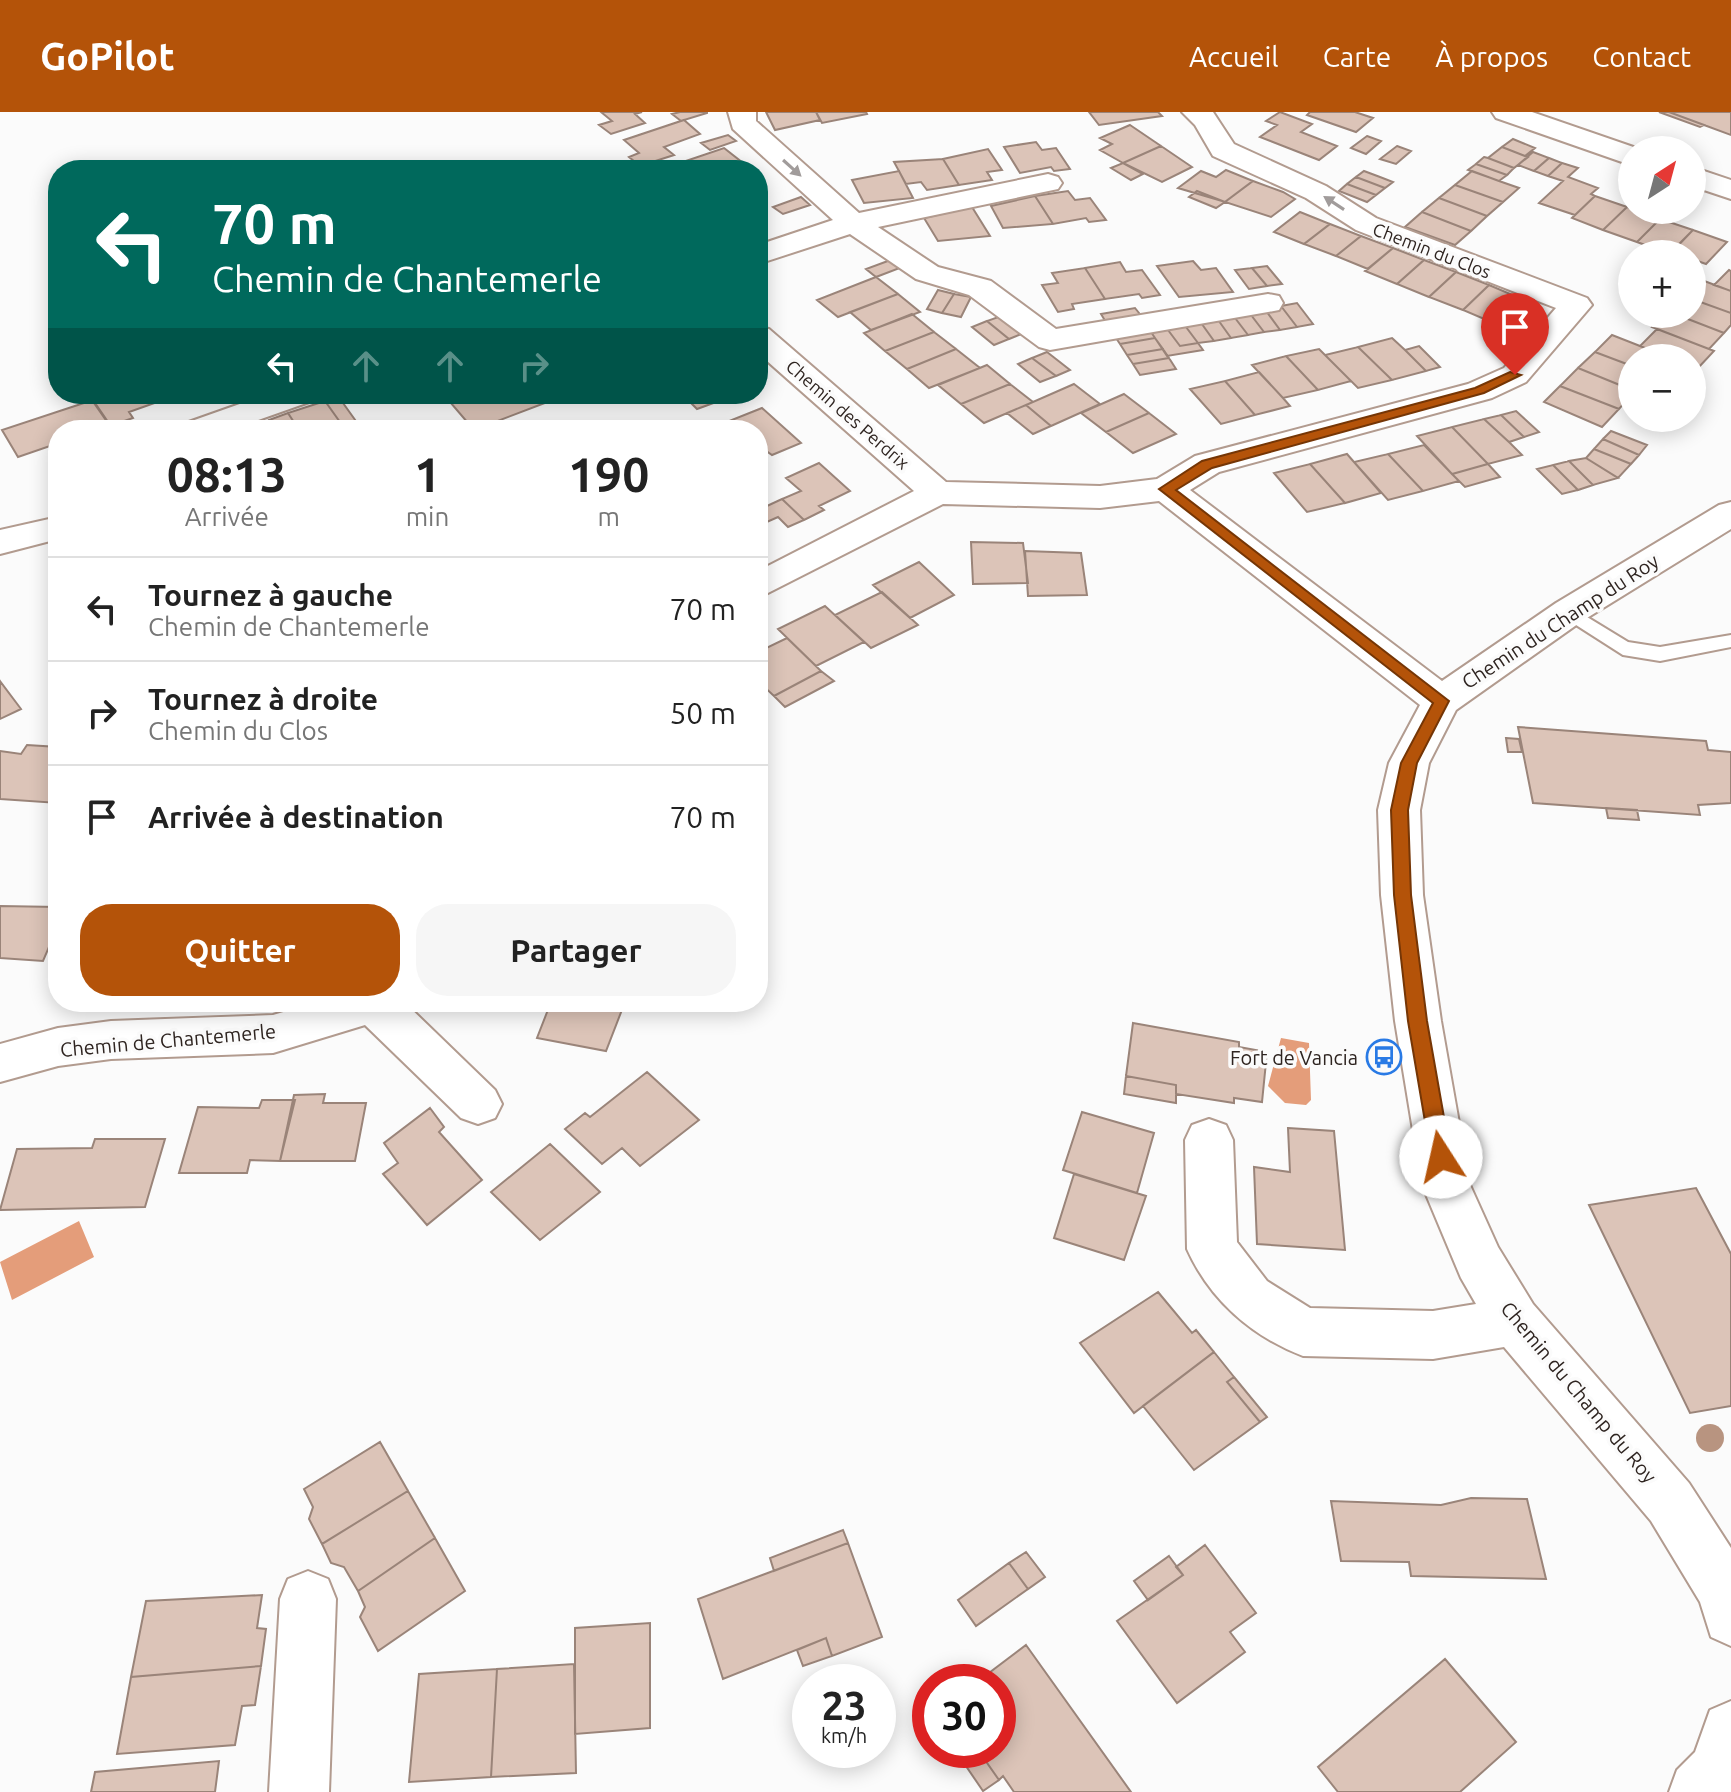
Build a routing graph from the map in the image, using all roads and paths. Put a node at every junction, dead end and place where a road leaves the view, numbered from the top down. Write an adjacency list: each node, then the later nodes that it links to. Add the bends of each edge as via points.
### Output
1 (742, 112): 8 (street, one-way to 8, via 743,123)
2 (1196, 112): 14 (street, Chemin du Clos, one-way to 2, via 1207,464 1480,391 1515,375 1576,305 1366,224 1316,192 1223,150)
3 (1506, 112): 4 (street)
4 (1618, 151)
5 (1706, 181): 7 (street)
6 (1048, 183): 8 (street)
7 (1731, 190)
8 (853, 223): 9 (street); 10 (street, via 927,273 980,288 1050,340)
9 (768, 252)
10 (1268, 303)
11 (768, 345): 15 (street, Chemin des Perdrix)
12 (272, 404): 13 (street)
13 (226, 420)
14 (1166, 489): 15 (street, via 1100,497); 22 (street)
15 (937, 493): 19 (street)
16 (1731, 513): 20 (street, Chemin du Champ du Roy)
17 (48, 530): 18 (street)
18 (0, 542)
19 (768, 581)
20 (1569, 612): 21 (lane, via 1623,648 1660,654); 22 (street, Chemin du Champ du Roy)
21 (1731, 641)
22 (1441, 701): 28 (street, Chemin du Champ du Roy, via 1409,763 1399,810 1402,895 1446,1185 1479,1262)
23 (350, 1012): 25 (street, Chemin de Chantemerle, via 273,1034 111,1040)
24 (386, 1012): 26 (street)
25 (0, 1063)
26 (478, 1104)
27 (1209, 1140): 28 (street, via 1212,1249 1249,1298 1303,1332 1433,1335)
28 (1515, 1321): 30 (street, Chemin du Champ du Roy, via 1670,1502)
29 (308, 1599): 32 (street)
30 (1730, 1601)
31 (1731, 1731): 33 (street, via 1721,1769)
32 (299, 1792)
33 (1699, 1792)

